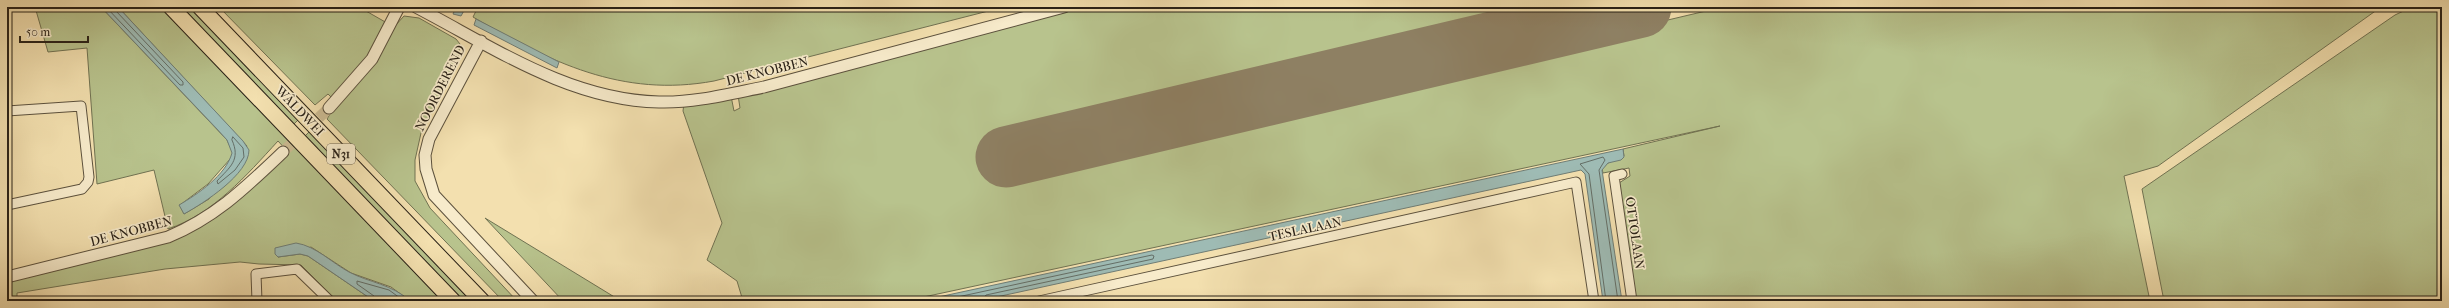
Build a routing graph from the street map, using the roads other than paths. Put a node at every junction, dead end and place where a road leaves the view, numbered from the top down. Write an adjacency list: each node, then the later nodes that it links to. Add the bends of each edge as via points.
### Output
1 (171, 7): 15 (highway, WÂLDWEI / N31)
2 (200, 7): 16 (highway, WÂLDWEI / N31)
3 (399, 7): 7 (street, via 369,64)
4 (416, 7): 6 (street, NOORDEREND)
5 (1064, 7): 6 (street, DE KNOBBEN, via 764,87 687,101 629,100 594,93 556,80)
6 (481, 40): 17 (street, NOORDEREND, via 429,139 425,155 429,184 441,205)
7 (329, 108)
8 (7, 110): 11 (street, via 80,106 89,178 82,189)
9 (283, 152): 12 (street, DE KNOBBEN, via 219,210 184,231)
10 (1622, 174): 20 (street, OTTOLAAN, via 1614,176)
11 (7, 205)
12 (7, 277)
13 (257, 301): 14 (street, via 256,274 298,269)
14 (330, 301)
15 (453, 301)
16 (482, 301)
17 (533, 301)
18 (1039, 301): 19 (street, TESLALAAN, via 1576,182)
19 (1594, 301)
20 (1632, 301)

